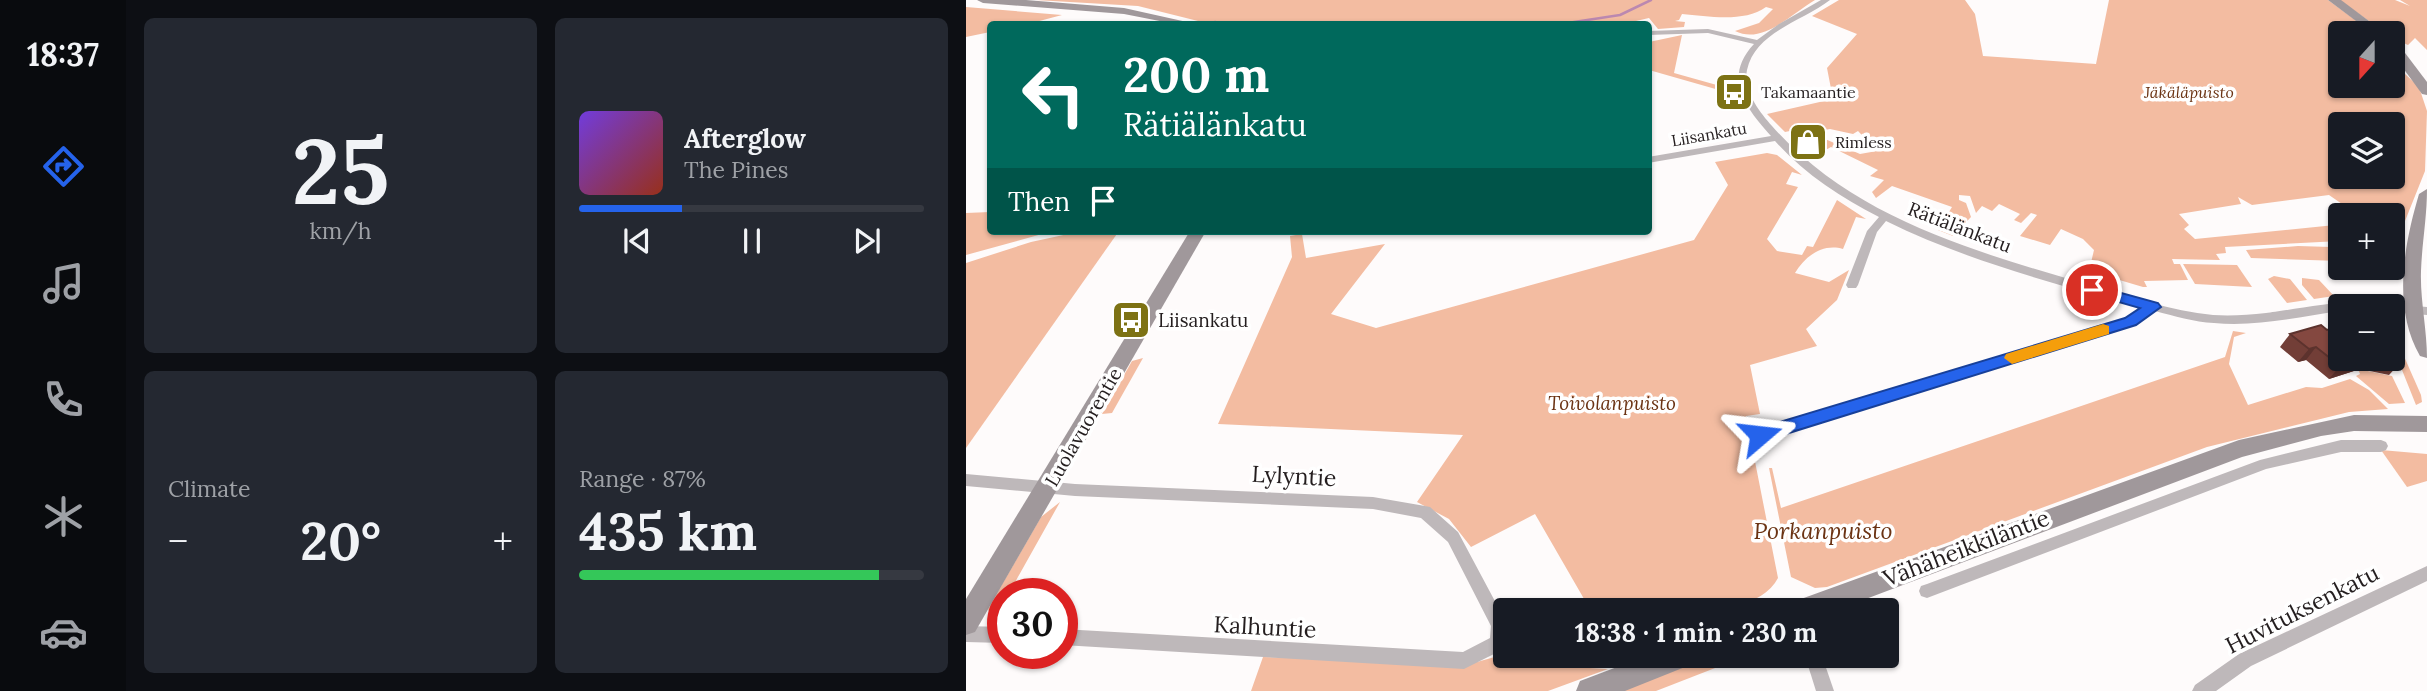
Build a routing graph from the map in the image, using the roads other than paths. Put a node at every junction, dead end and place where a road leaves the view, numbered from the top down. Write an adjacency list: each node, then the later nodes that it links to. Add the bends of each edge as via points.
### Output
1 (983, 0): 4 (street, via 1124,11)
2 (1826, 0): 7 (street)
3 (2334, 0): 5 (street)
4 (1175, 21)
5 (2363, 21)
6 (1652, 33): 7 (street, via 1708,31)
7 (1759, 43): 10 (street, Rätiälänkatu, via 1746,61 1742,85)
8 (2405, 61): 9 (street)
9 (2427, 91)
10 (1776, 138): 11 (street, Liisankatu); 13 (street, Rätiälänkatu, via 1829,182)
11 (1652, 159)
12 (2427, 194): 18 (street, via 2411,264)
13 (1885, 215): 15 (street, via 1872,231); 16 (street, Rätiälänkatu, via 2001,262)
14 (1196, 235): 26 (street, Luolavuorentie)
15 (1852, 285)
16 (2153, 307): 17 (street, Rätiälänkatu, via 2221,320); 22 (street, via 2131,321)
17 (2328, 308)
18 (2420, 311): 19 (street)
19 (2427, 351)
20 (2427, 424): 21 (street, Vähäheikkiläntie, via 2354,423)
21 (2321, 428): 23 (street); 27 (street, Vähäheikkiläntie, via 2239,449)
22 (1760, 435)
23 (2341, 446): 24 (street, Vähäheikkiläntie); 28 (street, Vähäheikkiläntie, via 2265,464)
24 (2381, 446)
25 (966, 480): 26 (street, Lylyntie)
26 (1048, 488): 32 (street, Luolavuorentie); 36 (street, Lylyntie, via 1373,503 1425,512 1453,537 1499,625 1499,643)
27 (2092, 501): 28 (street); 31 (street, Vähäheikkiläntie)
28 (2111, 520): 30 (street, Vähäheikkiläntie)
29 (2427, 573): 41 (street, Huvituksenkatu, via 2245,660)
30 (1927, 590)
31 (1835, 598)
32 (966, 623)
33 (966, 634): 34 (street)
34 (987, 635)
35 (1078, 638): 36 (street, Kalhuntie)
36 (1464, 661)
37 (1650, 668): 39 (street)
38 (1818, 668): 40 (street)
39 (1590, 691)
40 (1825, 691)
41 (2201, 691)

